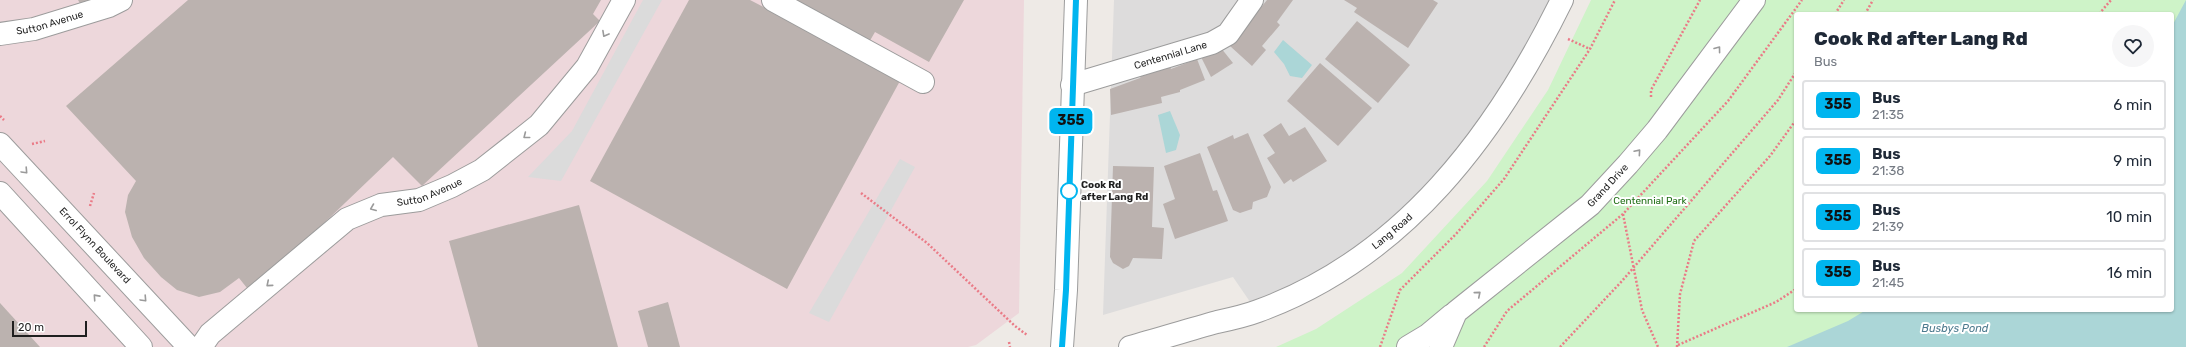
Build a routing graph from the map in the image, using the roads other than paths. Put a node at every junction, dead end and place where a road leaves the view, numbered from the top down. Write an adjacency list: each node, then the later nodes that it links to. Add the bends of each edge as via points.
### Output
1 (121, 0): 8 (street, Sutton Avenue, via 34,29)
2 (624, 0): 16 (street, Sutton Avenue, one-way to 16, via 587,68 539,125 482,170 452,186 419,200 381,205 346,219 214,331)
3 (773, 0): 9 (street)
4 (1076, 0): 10 (street)
5 (1252, 0): 10 (street, Centennial Lane, via 1228,34 1212,43)
6 (1562, 0): 18 (street, Lang Road, via 1542,41 1477,144 1437,191 1409,219 1377,245 1320,282 1258,312)
7 (1754, 0): 13 (street, Grand Drive, one-way to 7, via 1590,205 1648,140)
8 (0, 34)
9 (923, 82)
10 (1072, 85): 17 (street)
11 (0, 144): 15 (street, Errol Flynn Boulevard, one-way to 15)
12 (0, 193): 14 (street, one-way to 12)
13 (1456, 312): 19 (street, via 1428,335); 20 (street, Grand Drive)
14 (141, 347)
15 (189, 347)
16 (201, 347)
17 (1062, 347)
18 (1130, 347)
19 (1408, 347)
20 (1440, 347)

